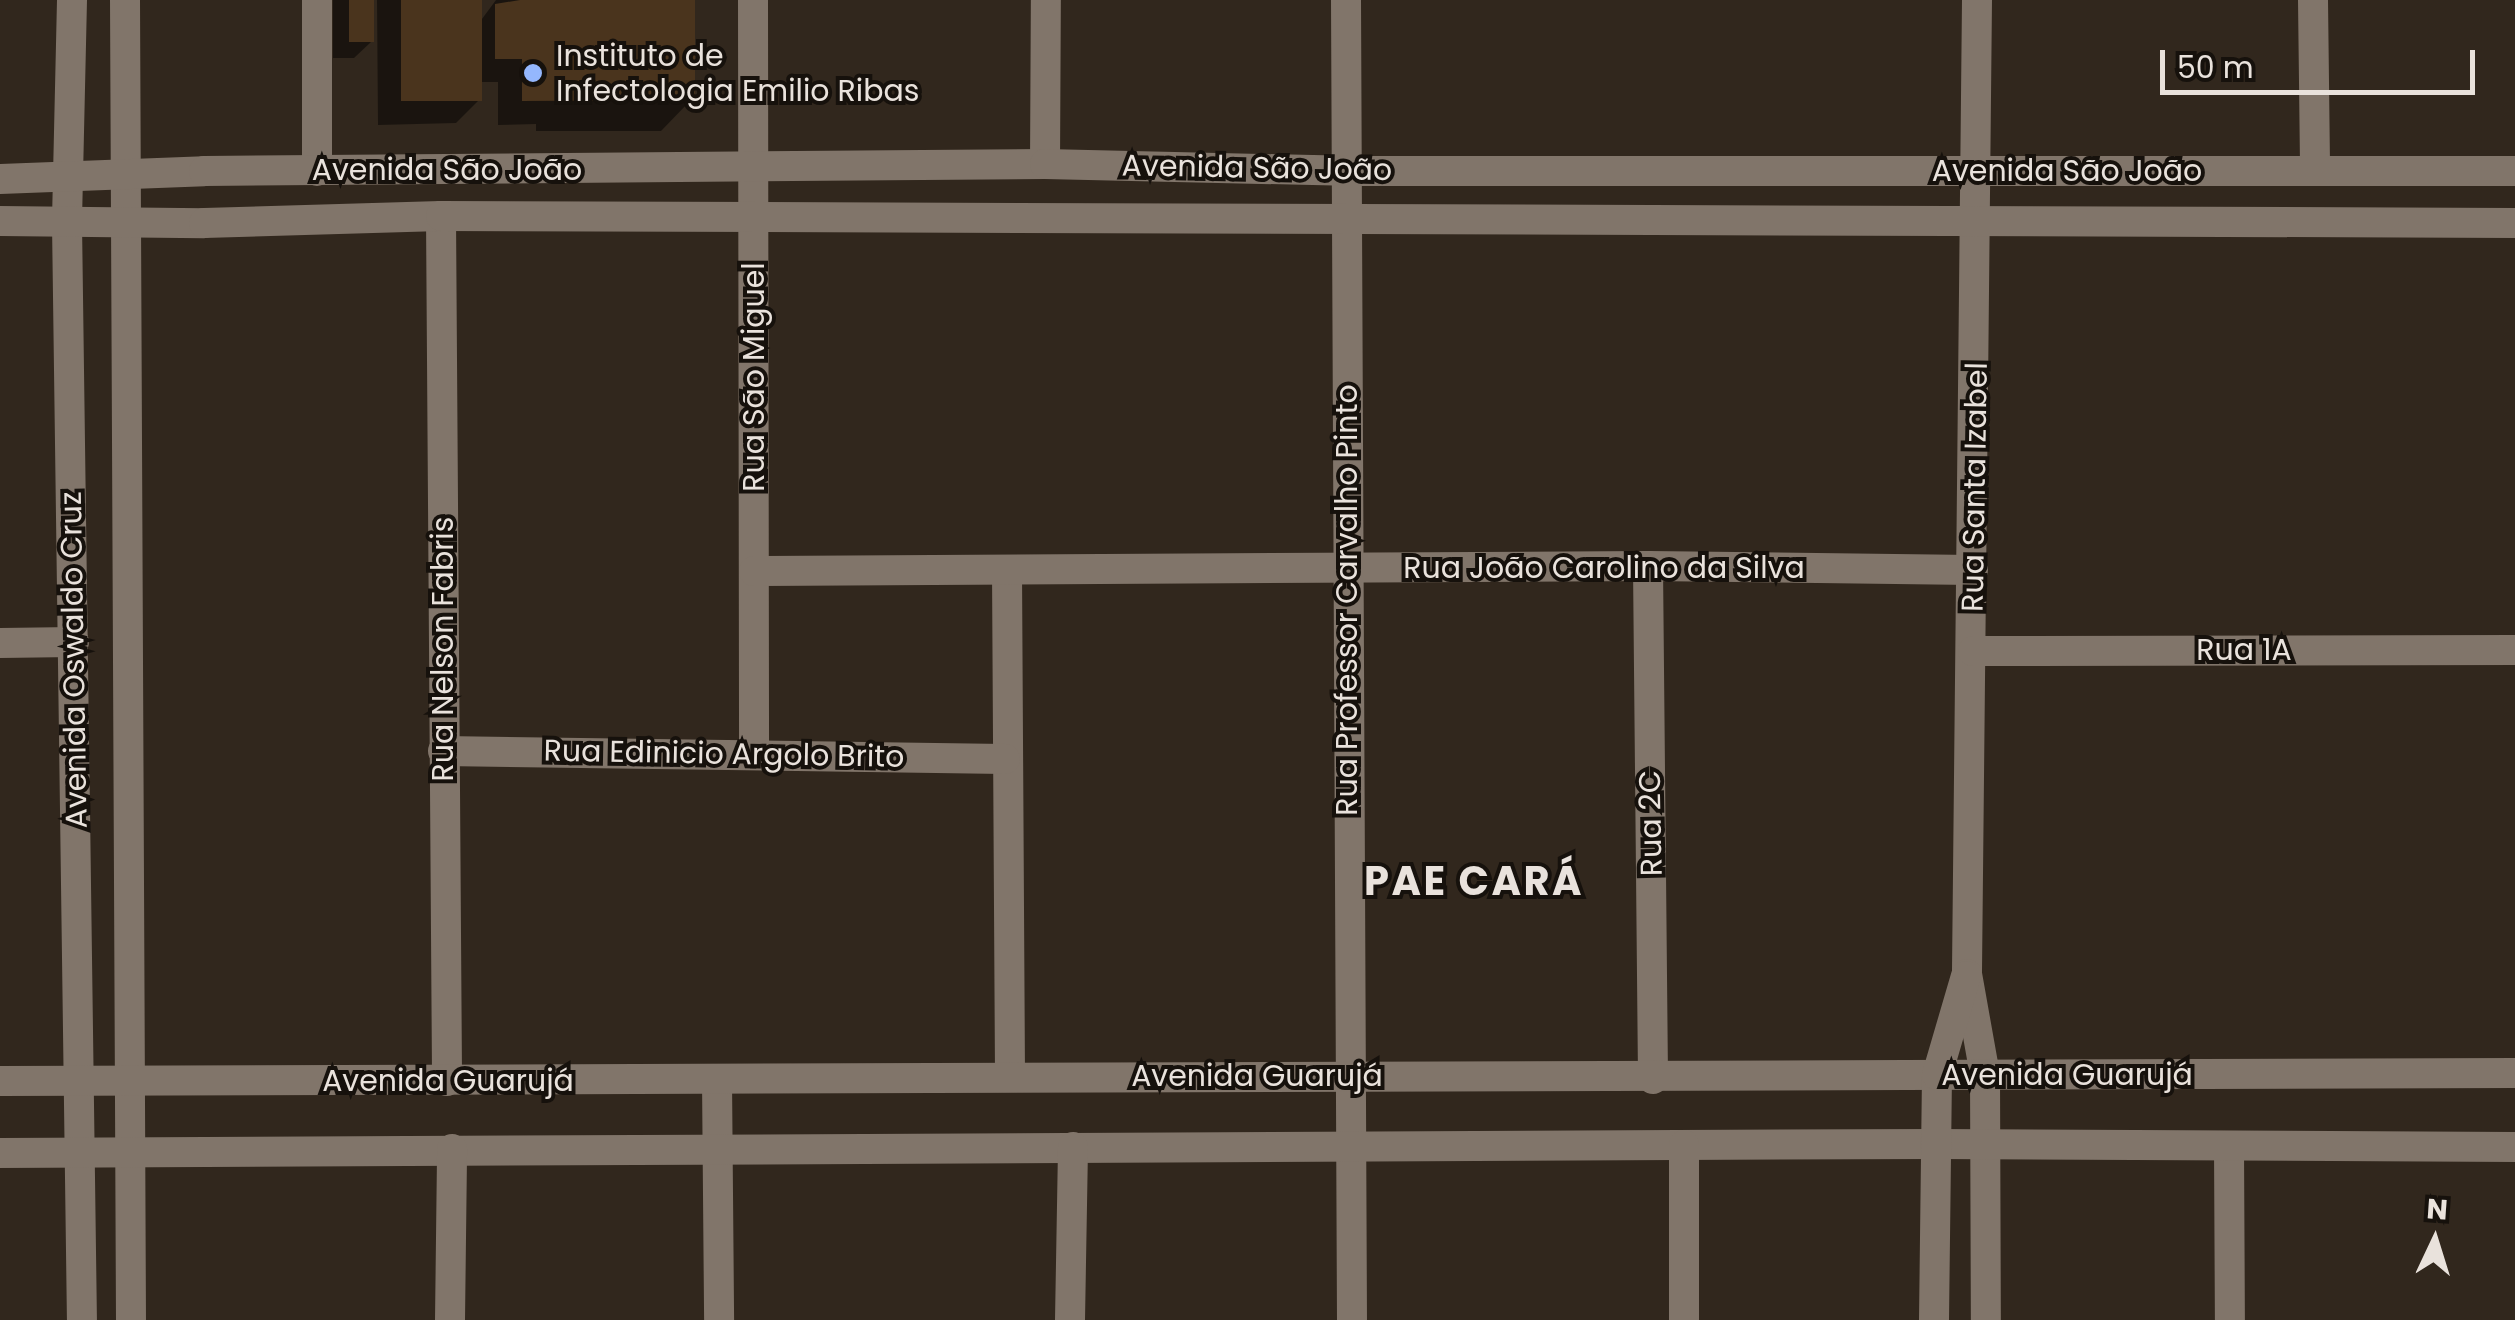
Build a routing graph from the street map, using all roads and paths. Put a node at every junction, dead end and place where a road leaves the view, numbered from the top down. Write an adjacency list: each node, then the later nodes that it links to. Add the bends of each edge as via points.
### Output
1 (72, 0): 17 (street, Avenida Oswaldo Cruz)
2 (125, 0): 16 (street, Avenida Oswaldo Cruz)
3 (316, 0): 11 (street)
4 (754, 0): 10 (street, Rua São Miguel)
5 (1046, 0): 9 (street)
6 (1346, 0): 12 (street, Rua Professor Carvalho Pinto)
7 (1977, 0): 13 (street, Rua Santa Izabel)
8 (2313, 0): 14 (street)
9 (1046, 164): 10 (street, Avenida São João); 12 (street, Avenida São João)
10 (754, 167): 11 (street, Avenida São João); 20 (street, Rua São Miguel)
11 (317, 171): 16 (street, Avenida São João)
12 (1345, 171): 13 (street, Avenida São João); 21 (street, Rua Professor Carvalho Pinto)
13 (1978, 171): 14 (street, Avenida São João); 22 (street, Rua Santa Izabel)
14 (2315, 171): 15 (street, Avenida São João)
15 (2515, 171)
16 (125, 172): 17 (street, Avenida São João); 26 (street, Avenida Oswaldo Cruz)
17 (68, 175): 18 (street, Avenida São João); 24 (street, Avenida Oswaldo Cruz)
18 (0, 179)
19 (441, 216): 20 (street, Avenida São João); 26 (street, Avenida São João); 36 (street, Rua Nelson Fabris)
20 (753, 217): 21 (street, Avenida São João); 31 (street, Rua São Miguel)
21 (1345, 218): 22 (street, Avenida São João); 28 (street, Rua Professor Carvalho Pinto)
22 (1978, 218): 25 (street, Avenida São João); 30 (street, Rua Santa Izabel)
23 (0, 221): 24 (street, Avenida São João)
24 (67, 223): 26 (street, Avenida São João); 32 (street, Avenida Oswaldo Cruz)
25 (2515, 223)
26 (124, 224): 47 (street, Avenida Oswaldo Cruz)
27 (1648, 566): 28 (street, Rua João Carolino da Silva); 30 (street, Rua João Carolino da Silva); 45 (street, Rua 2C)
28 (1346, 568): 29 (street, Rua João Carolino da Silva); 44 (street, Rua Professor Carvalho Pinto)
29 (1007, 570): 31 (street, Rua João Carolino da Silva); 38 (street)
30 (1974, 570): 35 (street, Rua Santa Izabel)
31 (754, 571): 37 (street, Rua São Miguel)
32 (74, 642): 33 (street); 46 (street, Avenida Oswaldo Cruz)
33 (0, 643)
34 (2515, 650): 35 (street, Rua 1A)
35 (1974, 651): 39 (street, Rua Santa Izabel)
36 (443, 751): 37 (street, Rua Edinicio Argolo Brito); 50 (street, Rua Nelson Fabris)
37 (754, 754): 38 (street, Rua Edinicio Argolo Brito)
38 (1005, 758): 41 (street)
39 (1967, 974): 42 (street, Rua Santa Izabel); 43 (street, Rua Santa Izabel)
40 (2515, 1073): 43 (street, Avenida Guarujá)
41 (1010, 1075): 44 (street, Avenida Guarujá); 48 (street, Avenida Guarujá)
42 (1938, 1075): 43 (street, Avenida Guarujá); 45 (street, Avenida Guarujá); 51 (street, Rua Santa Izabel)
43 (1985, 1075): 52 (street, Rua Santa Izabel)
44 (1352, 1076): 45 (street, Avenida Guarujá); 54 (street, Rua Professor Carvalho Pinto)
45 (1653, 1079)
46 (80, 1080): 47 (street, Avenida Guarujá); 49 (street, Avenida Guarujá); 62 (street, Avenida Oswaldo Cruz)
47 (131, 1080): 50 (street, Avenida Guarujá); 60 (street, Avenida Oswaldo Cruz)
48 (718, 1080): 50 (street, Avenida Guarujá); 58 (street)
49 (0, 1081)
50 (447, 1082)
51 (1934, 1144): 52 (street); 53 (street); 70 (street, Rua Santa Izabel)
52 (1986, 1144): 57 (street); 71 (street, Rua Santa Izabel)
53 (1684, 1145): 54 (street); 69 (street)
54 (1352, 1146): 56 (street); 68 (street, Rua Professor Carvalho Pinto)
55 (2515, 1146): 57 (street)
56 (1073, 1147): 58 (street); 67 (street)
57 (2228, 1147): 72 (street)
58 (718, 1148): 59 (street); 66 (street)
59 (452, 1150): 60 (street); 65 (street)
60 (130, 1151): 62 (street); 64 (street, Avenida Oswaldo Cruz)
61 (0, 1153): 62 (street)
62 (82, 1153): 63 (street, Avenida Oswaldo Cruz)
63 (82, 1320)
64 (131, 1320)
65 (450, 1320)
66 (719, 1320)
67 (1070, 1320)
68 (1352, 1320)
69 (1684, 1320)
70 (1934, 1320)
71 (1986, 1320)
72 (2230, 1320)

